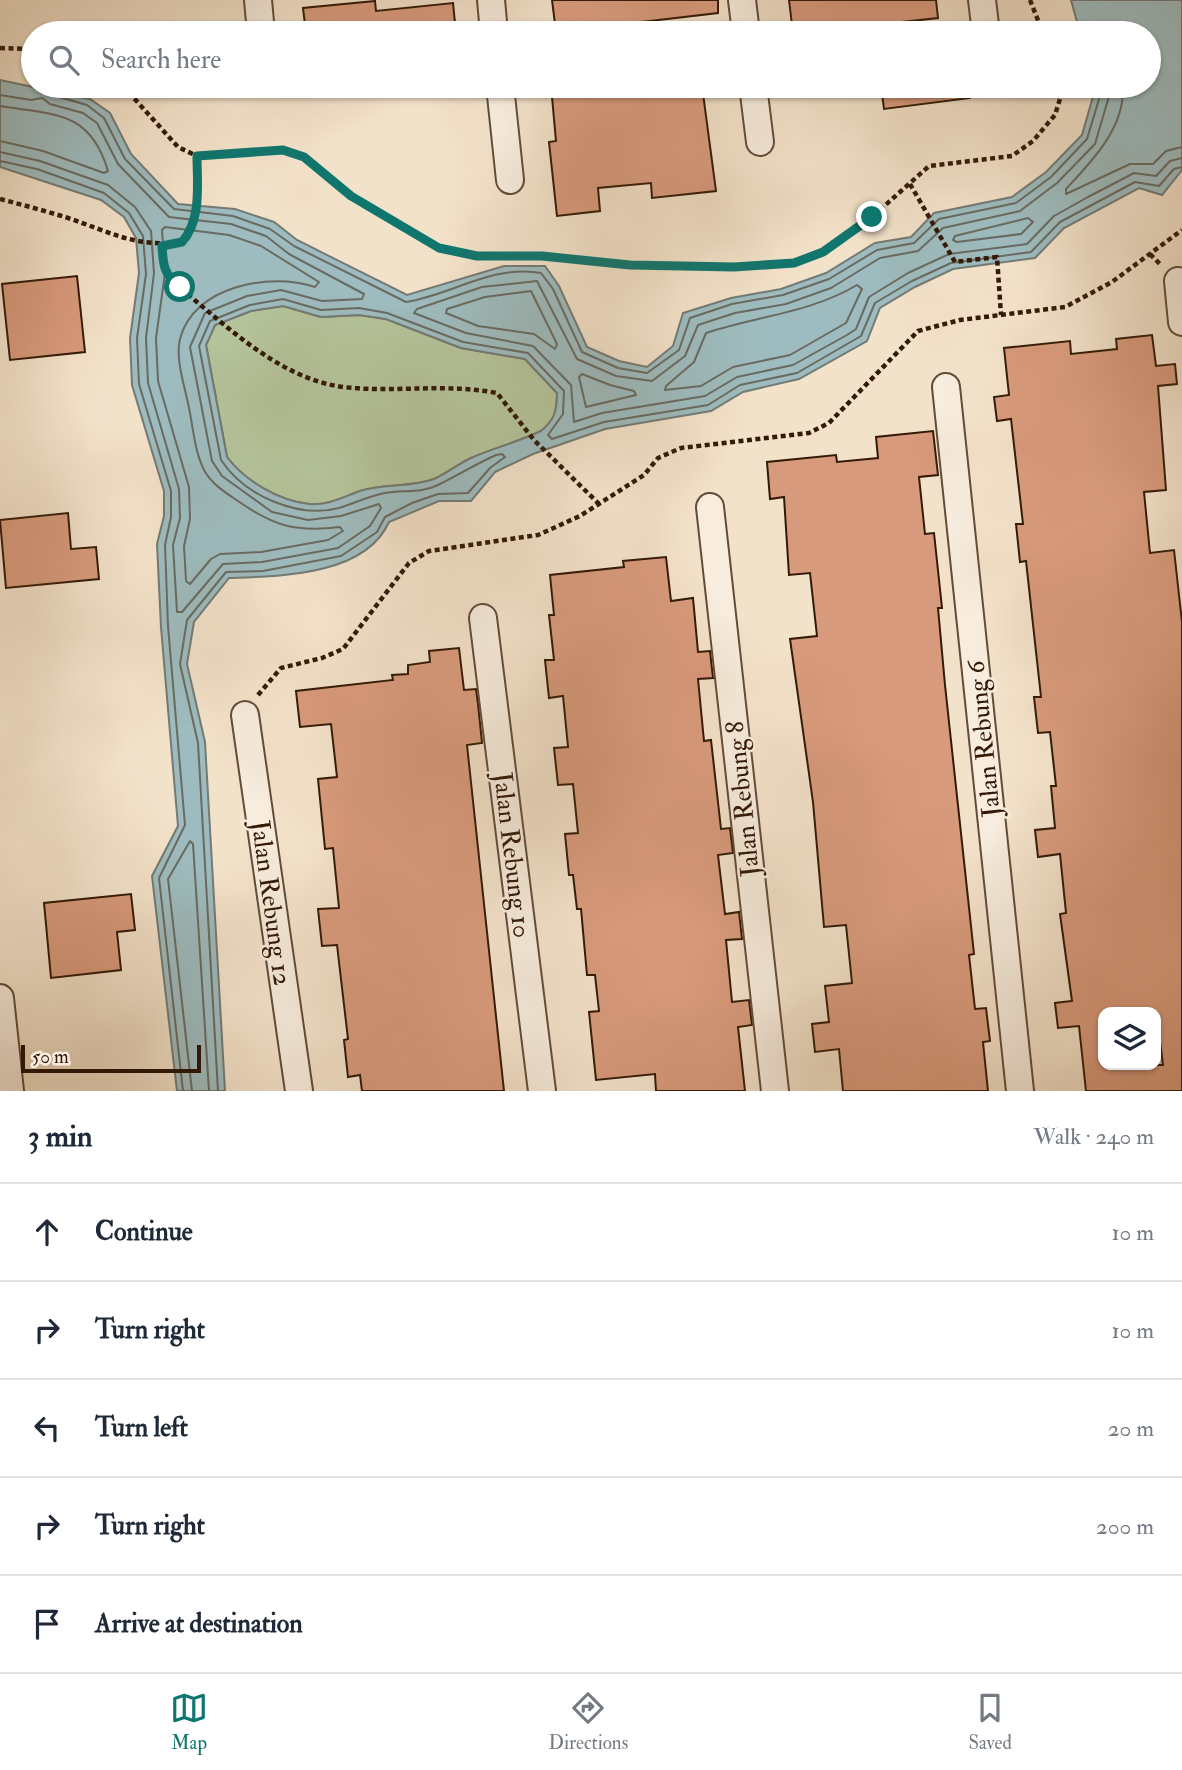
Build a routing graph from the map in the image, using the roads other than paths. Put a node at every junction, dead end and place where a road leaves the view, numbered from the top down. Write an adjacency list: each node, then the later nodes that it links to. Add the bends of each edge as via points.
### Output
1 (258, 0): 5 (street)
2 (491, 0): 6 (street)
3 (742, 0): 7 (street)
4 (982, 0): 8 (street)
5 (260, 21)
6 (493, 21)
7 (745, 21)
8 (985, 21)
9 (501, 98): 12 (street)
10 (754, 98): 11 (street)
11 (760, 142)
12 (510, 180)
13 (1178, 281): 14 (street)
14 (1182, 321)
15 (946, 387): 24 (street, Jalan Rebung 6)
16 (710, 507): 23 (street, Jalan Rebung 8)
17 (483, 618): 22 (street, Jalan Rebung 10)
18 (245, 715): 21 (street, Jalan Rebung 12)
19 (0, 998): 20 (street)
20 (9, 1091)
21 (299, 1091)
22 (542, 1091)
23 (775, 1091)
24 (1020, 1091)

